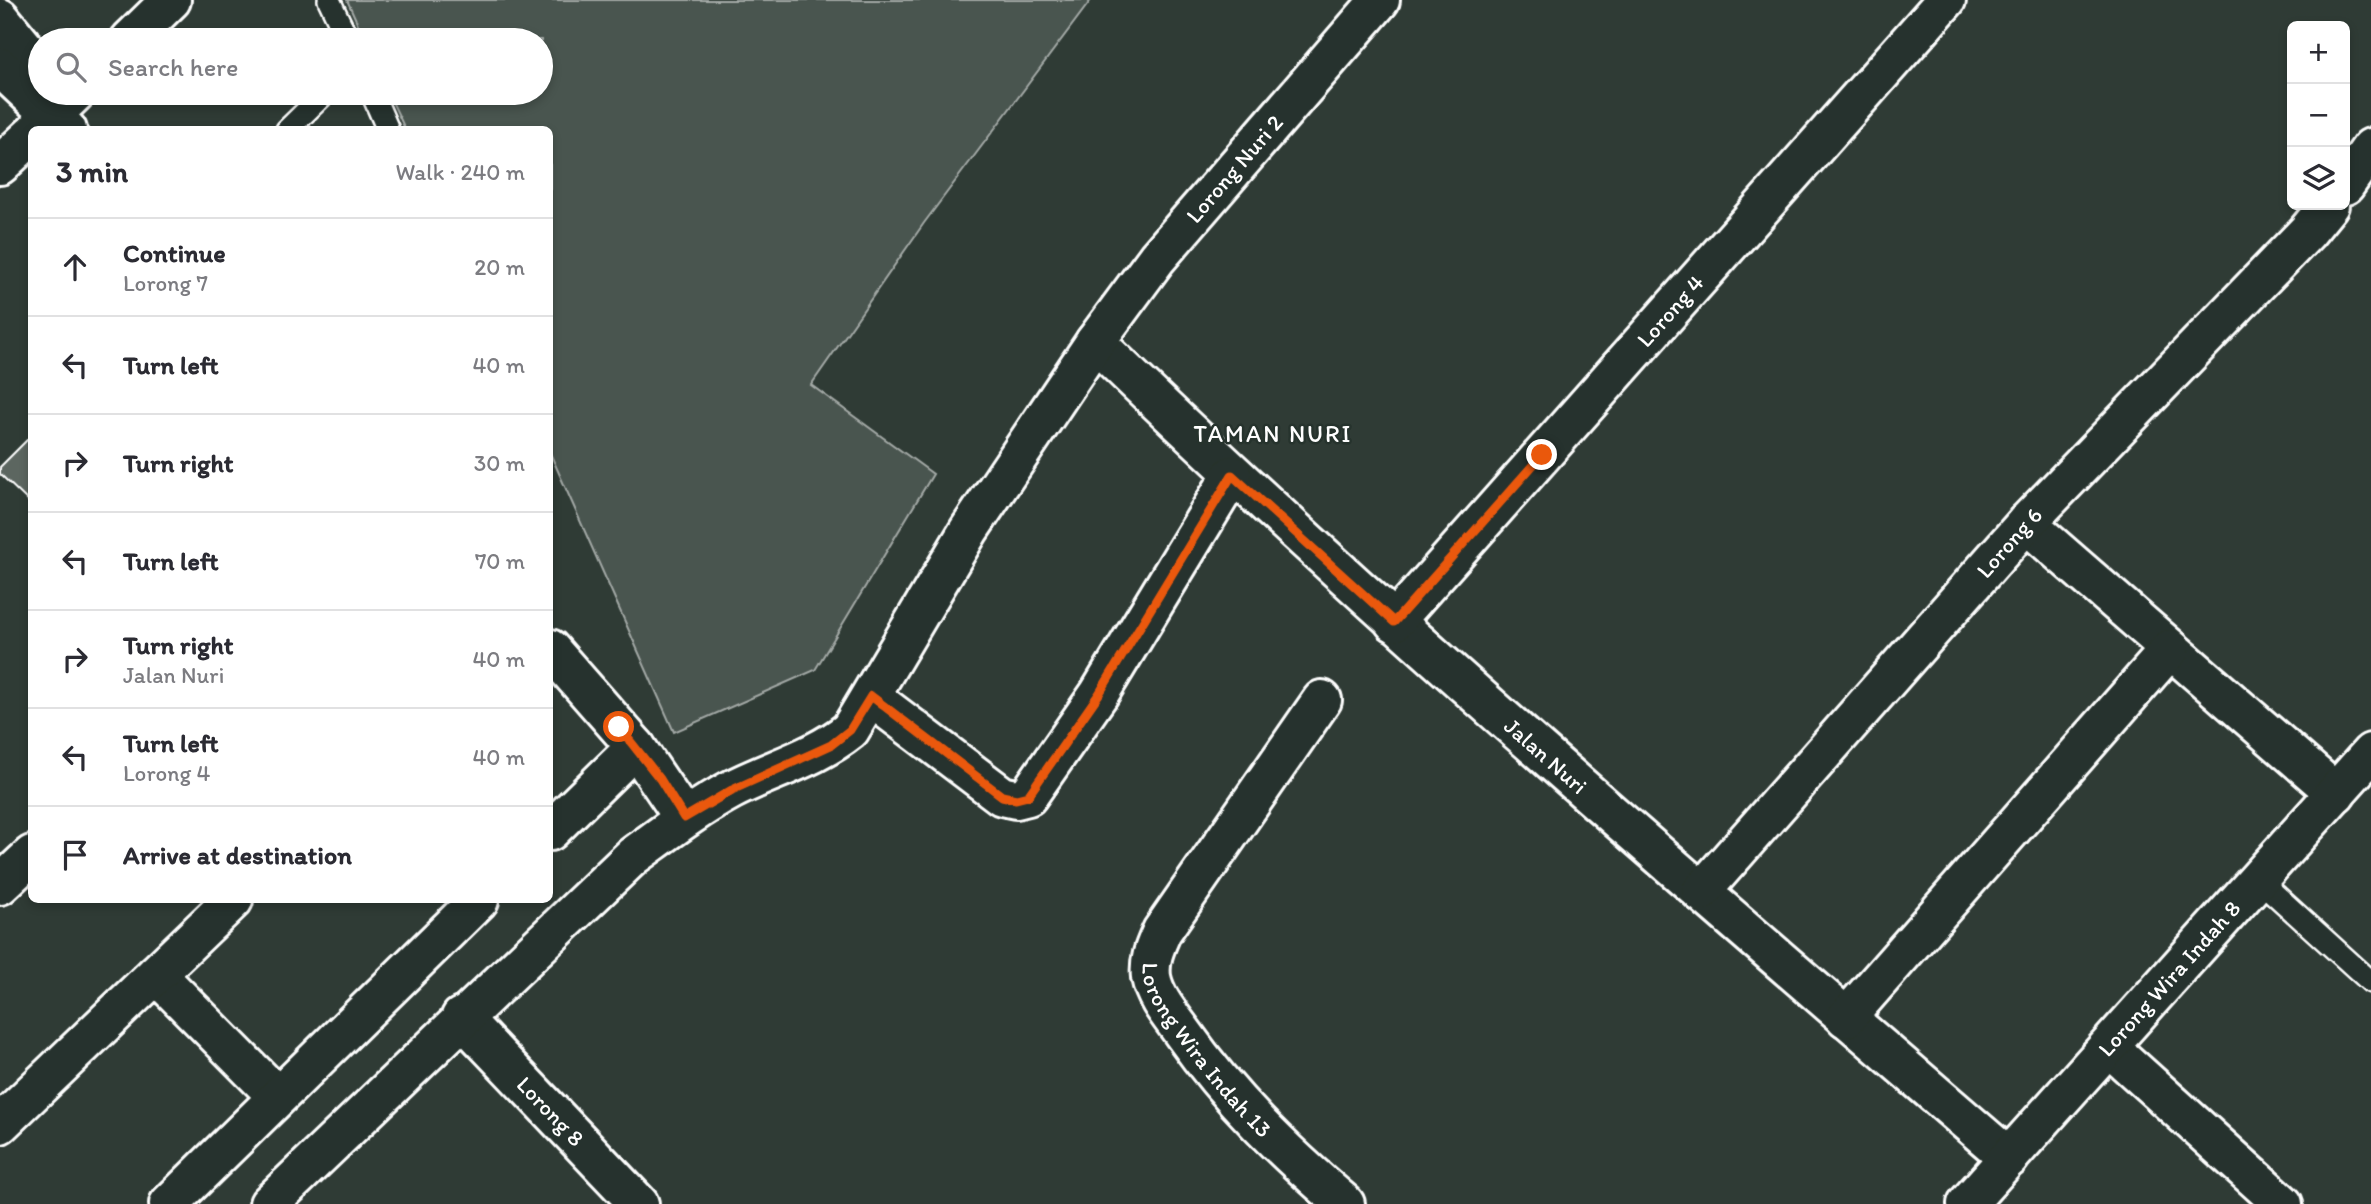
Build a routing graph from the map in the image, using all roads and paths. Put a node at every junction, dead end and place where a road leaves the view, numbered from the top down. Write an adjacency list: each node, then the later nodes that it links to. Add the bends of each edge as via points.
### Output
1 (171, 0): 6 (street)
2 (329, 0): 7 (lane)
3 (1380, 0): 18 (street, Lorong Nuri 2, via 1157,258)
4 (1946, 0): 21 (street, Lorong 4)
5 (0, 19): 8 (street)
6 (142, 28)
7 (342, 28)
8 (28, 53)
9 (0, 67): 10 (street)
10 (28, 90)
11 (312, 105): 13 (lane)
12 (377, 105): 14 (lane)
13 (290, 126)
14 (386, 126)
15 (28, 142): 16 (street)
16 (0, 165)
17 (2325, 210): 20 (street, Lorong 6)
18 (1095, 342): 19 (street, Jalan Nuri); 24 (street, Lorong Nuri 2, via 969,530)
19 (1232, 475): 21 (street, Jalan Nuri); 24 (street, via 1099,694 1028,796 1002,796)
20 (2026, 523): 22 (street); 34 (street, Lorong 6)
21 (1394, 622): 34 (street, Jalan Nuri)
22 (2170, 649): 28 (street); 40 (street)
23 (553, 652): 26 (street)
24 (871, 696): 29 (street, Lorong Nuri 2, via 850,730 831,745 732,790)
25 (1322, 700): 48 (street, Lorong Wira Indah 13, via 1162,931 1151,956 1152,978 1161,1002 1217,1081)
26 (636, 747): 29 (street); 30 (street)
27 (2371, 753): 28 (street, Lorong Wira Indah 8)
28 (2336, 793): 32 (street, Lorong Wira Indah 8)
29 (684, 818): 39 (street, Lorong Nuri 2, via 633,856)
30 (553, 828)
31 (28, 859): 33 (street)
32 (2258, 878): 38 (lane); 41 (street, Lorong Wira Indah 8)
33 (0, 885)
34 (1700, 892): 40 (street, Jalan Nuri)
35 (230, 903): 37 (street)
36 (476, 903): 42 (street)
37 (156, 974): 42 (street); 43 (street)
38 (2371, 982)
39 (461, 1017): 46 (street, Lorong Nuri 2); 47 (street, Lorong 8)
40 (1846, 1018): 44 (street, Jalan Nuri)
41 (2109, 1047): 44 (street, Lorong Wira Indah 8); 50 (street)
42 (276, 1096): 45 (street)
43 (0, 1124)
44 (2009, 1158): 49 (street, Lorong Wira Indah 8)
45 (169, 1204)
46 (269, 1204)
47 (639, 1204)
48 (1345, 1204)
49 (1967, 1204)
50 (2283, 1204)

